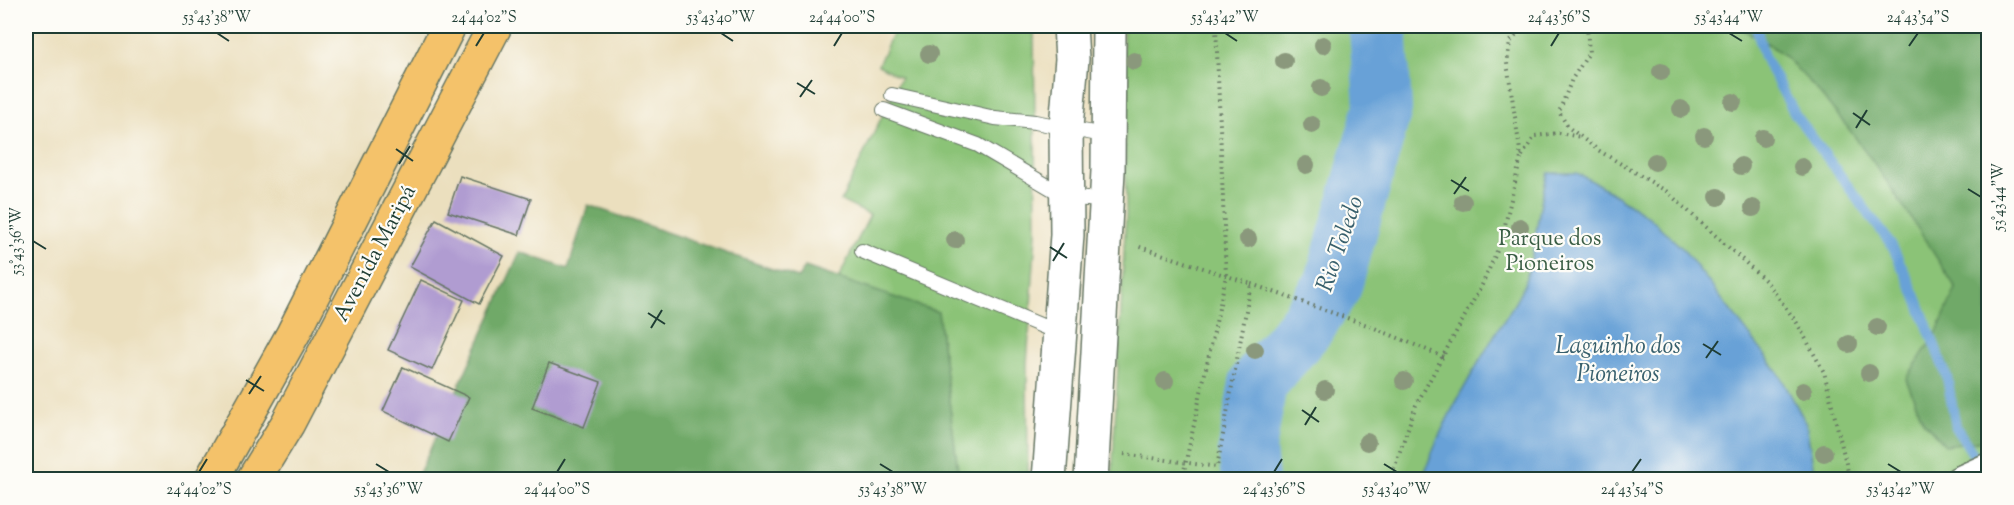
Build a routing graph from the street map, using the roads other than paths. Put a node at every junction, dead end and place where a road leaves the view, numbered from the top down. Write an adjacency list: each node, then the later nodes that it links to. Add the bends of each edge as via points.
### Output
1 (449, 26): 16 (main road, Avenida Maripá, via 293,334)
2 (495, 26): 17 (main road, Avenida Maripá, via 288,423)
3 (1070, 26): 7 (street, via 1072,59)
4 (1109, 26): 8 (street)
5 (892, 96): 7 (lane, via 995,118)
6 (885, 110): 9 (lane, via 978,146)
7 (1066, 127): 8 (lane); 9 (street)
8 (1109, 136): 10 (street)
9 (1068, 198): 10 (lane); 12 (street)
10 (1107, 200): 13 (street)
11 (862, 251): 12 (lane)
12 (1059, 333): 18 (street)
13 (1091, 465)
14 (1989, 467): 15 (street)
15 (1961, 479)
16 (212, 480)
17 (253, 480)
18 (1049, 480)

